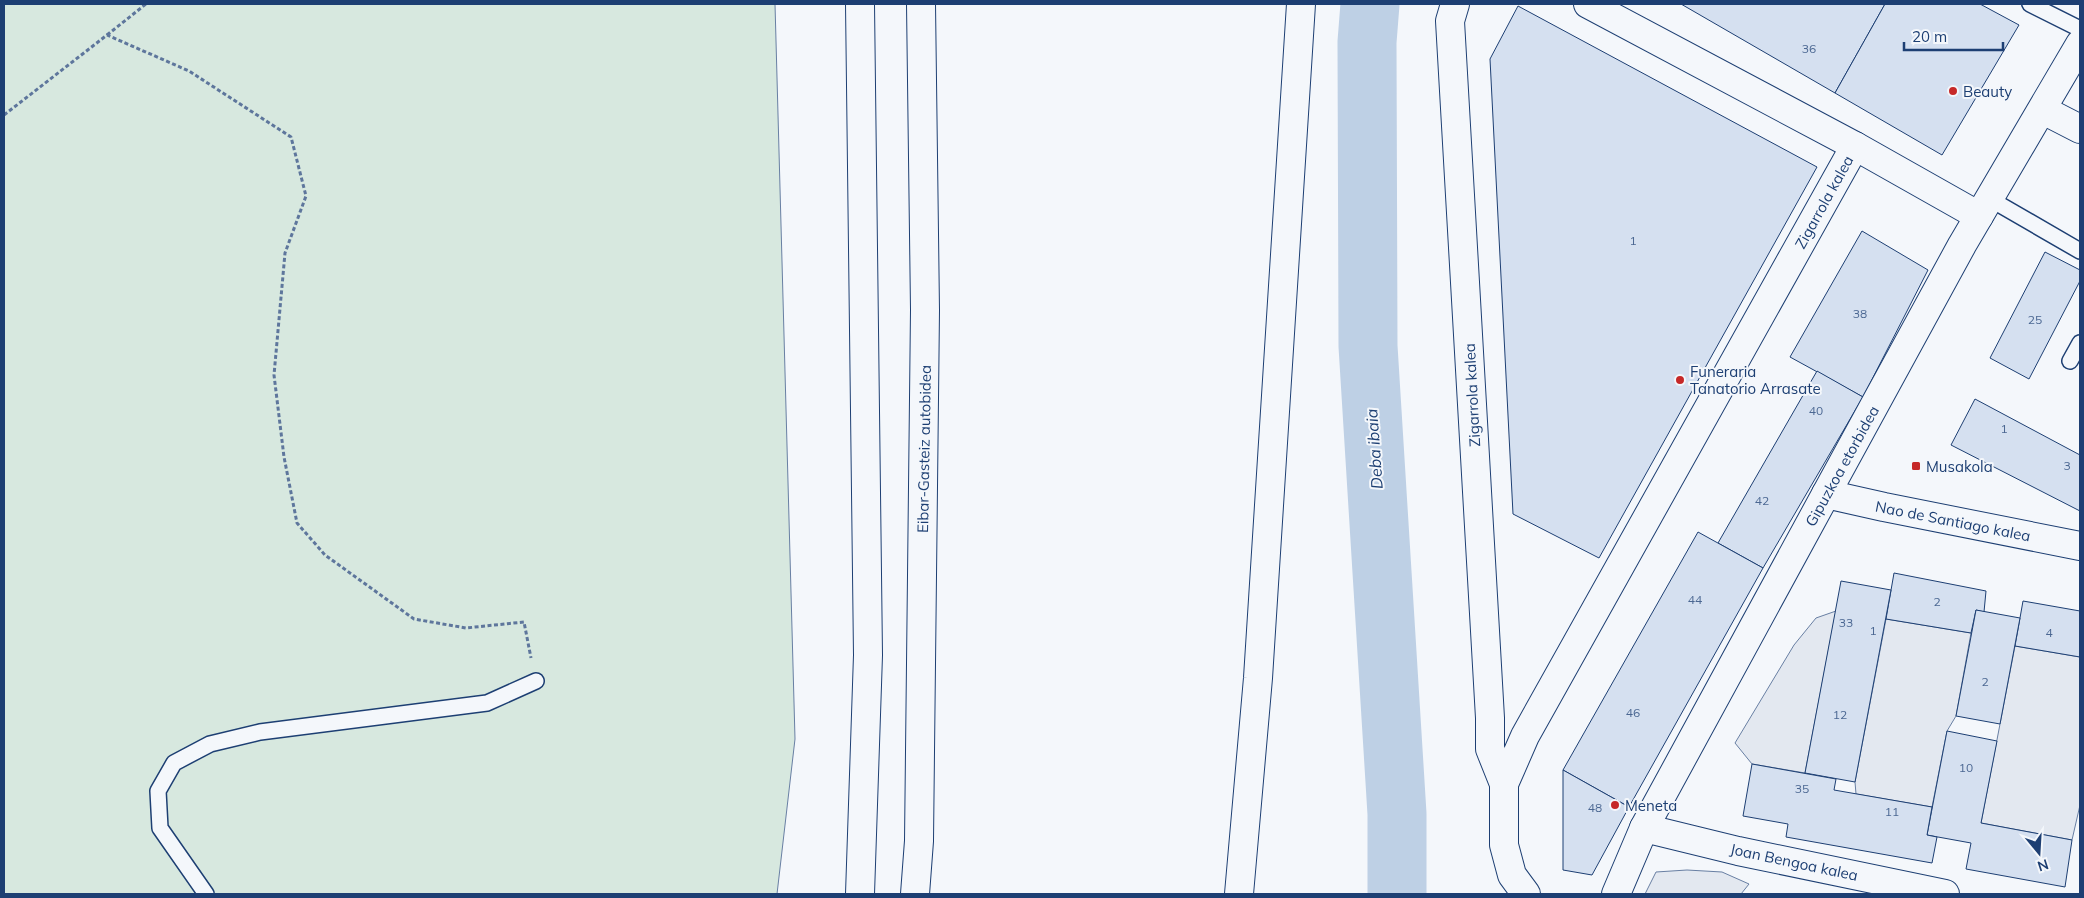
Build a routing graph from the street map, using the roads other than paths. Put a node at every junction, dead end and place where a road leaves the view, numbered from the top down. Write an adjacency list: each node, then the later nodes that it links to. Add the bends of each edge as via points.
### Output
1 (860, 4): 22 (main road, via 868,654)
2 (921, 4): 23 (main road, Eibar-Gasteiz autobidea, via 925,310 919,841)
3 (1301, 4): 24 (main road, via 1258,678)
4 (1454, 4): 19 (main road, Zigarrola kalea, via 1450,21 1490,749)
5 (1588, 4): 11 (main road, Zigarrola kalea)
6 (2030, 4): 7 (lane)
7 (2080, 29)
8 (2080, 44): 9 (main road, Gipuzkoa etorbidea)
9 (2043, 110): 10 (main road); 12 (main road, Gipuzkoa etorbidea)
10 (2080, 129)
11 (1855, 146): 12 (main road, Zigarrola kalea); 19 (main road, Zigarrola kalea, via 1526,736)
12 (1985, 207): 13 (lane); 16 (main road, Gipuzkoa etorbidea)
13 (2080, 251)
14 (2080, 342): 15 (lane)
15 (2070, 362)
16 (1826, 494): 17 (main road, Nao de Santiago kalea); 20 (main road, Gipuzkoa etorbidea)
17 (2080, 546)
18 (536, 680): 21 (lane, via 487,703 251,734 210,744 174,763 158,791 160,828)
19 (1504, 784): 25 (main road, Zigarrola kalea, via 1504,845 1512,875)
20 (1644, 828): 26 (main road, Gipuzkoa etorbidea); 27 (main road, Joan Bengoa kalea)
21 (206, 894)
22 (860, 894)
23 (915, 894)
24 (1239, 894)
25 (1526, 894)
26 (1616, 894)
27 (1945, 894)

